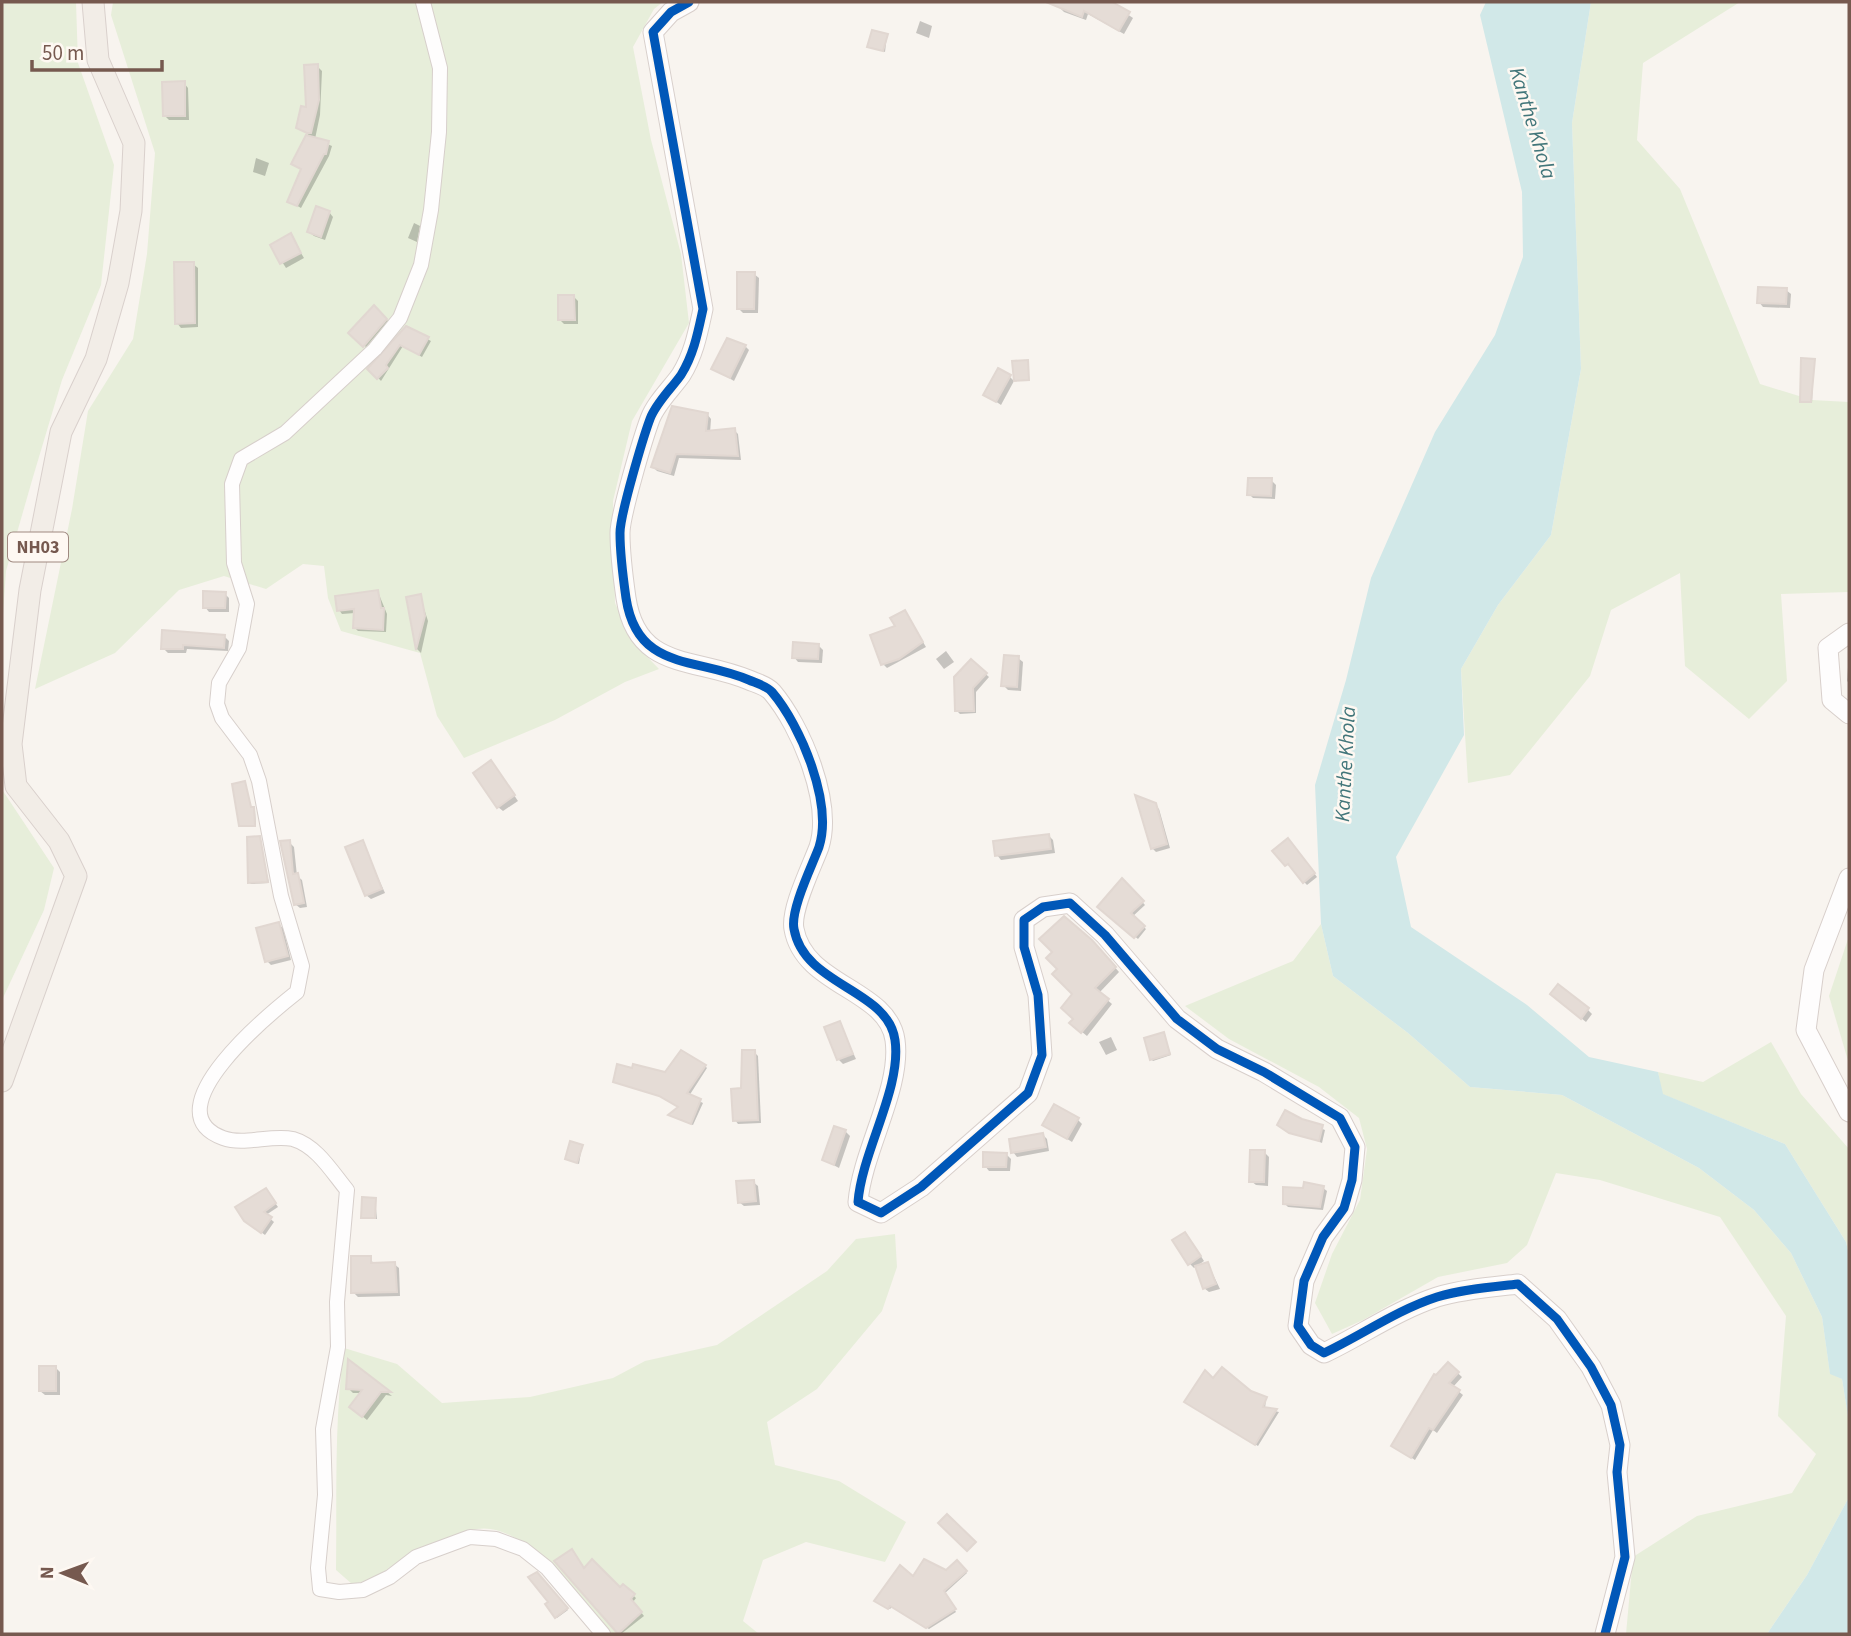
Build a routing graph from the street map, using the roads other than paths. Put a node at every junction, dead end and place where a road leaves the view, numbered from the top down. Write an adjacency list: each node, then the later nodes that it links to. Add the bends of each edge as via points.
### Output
1 (93, 2): 7 (main road, NH03, via 98,60 134,143 131,211 118,283 96,359 61,432 30,590 11,744 16,786 59,841 75,876)
2 (423, 2): 9 (street, via 440,68 439,132 421,265 400,318 375,349 285,433 241,459 232,484 234,564 247,604 239,648 219,683 217,705 250,755 260,780 281,896 302,966 298,992 215,1069 201,1100 201,1112 206,1124 221,1137 292,1139 313,1149 347,1191 338,1347 323,1429 326,1495 320,1589 363,1590 416,1557 470,1537 496,1539 523,1549 547,1568)
3 (689, 2): 10 (street, via 671,12 653,32 703,309 695,348 650,417 620,531 626,601 639,637 656,653 726,670 771,690 797,731 824,812 820,843 793,926 800,948 813,966 882,1014 895,1039 892,1079 858,1202 881,1213 911,1194 1028,1093 1042,1055 1038,995 1024,947 1024,920 1043,907 1070,903 1105,935 1177,1019 1217,1049 1340,1118 1355,1147 1352,1180 1344,1208 1323,1237 1304,1281 1298,1326 1311,1345 1324,1353 1393,1315 1438,1297 1489,1287 1518,1284 1557,1319 1611,1405 1620,1445 1617,1472 1625,1558)
4 (1849, 633): 5 (street, via 1828,648 1832,700)
5 (1849, 714)
6 (1849, 878): 8 (street, via 1814,970 1806,1030)
7 (2, 1081)
8 (1849, 1112)
9 (603, 1634)
10 (1605, 1634)

